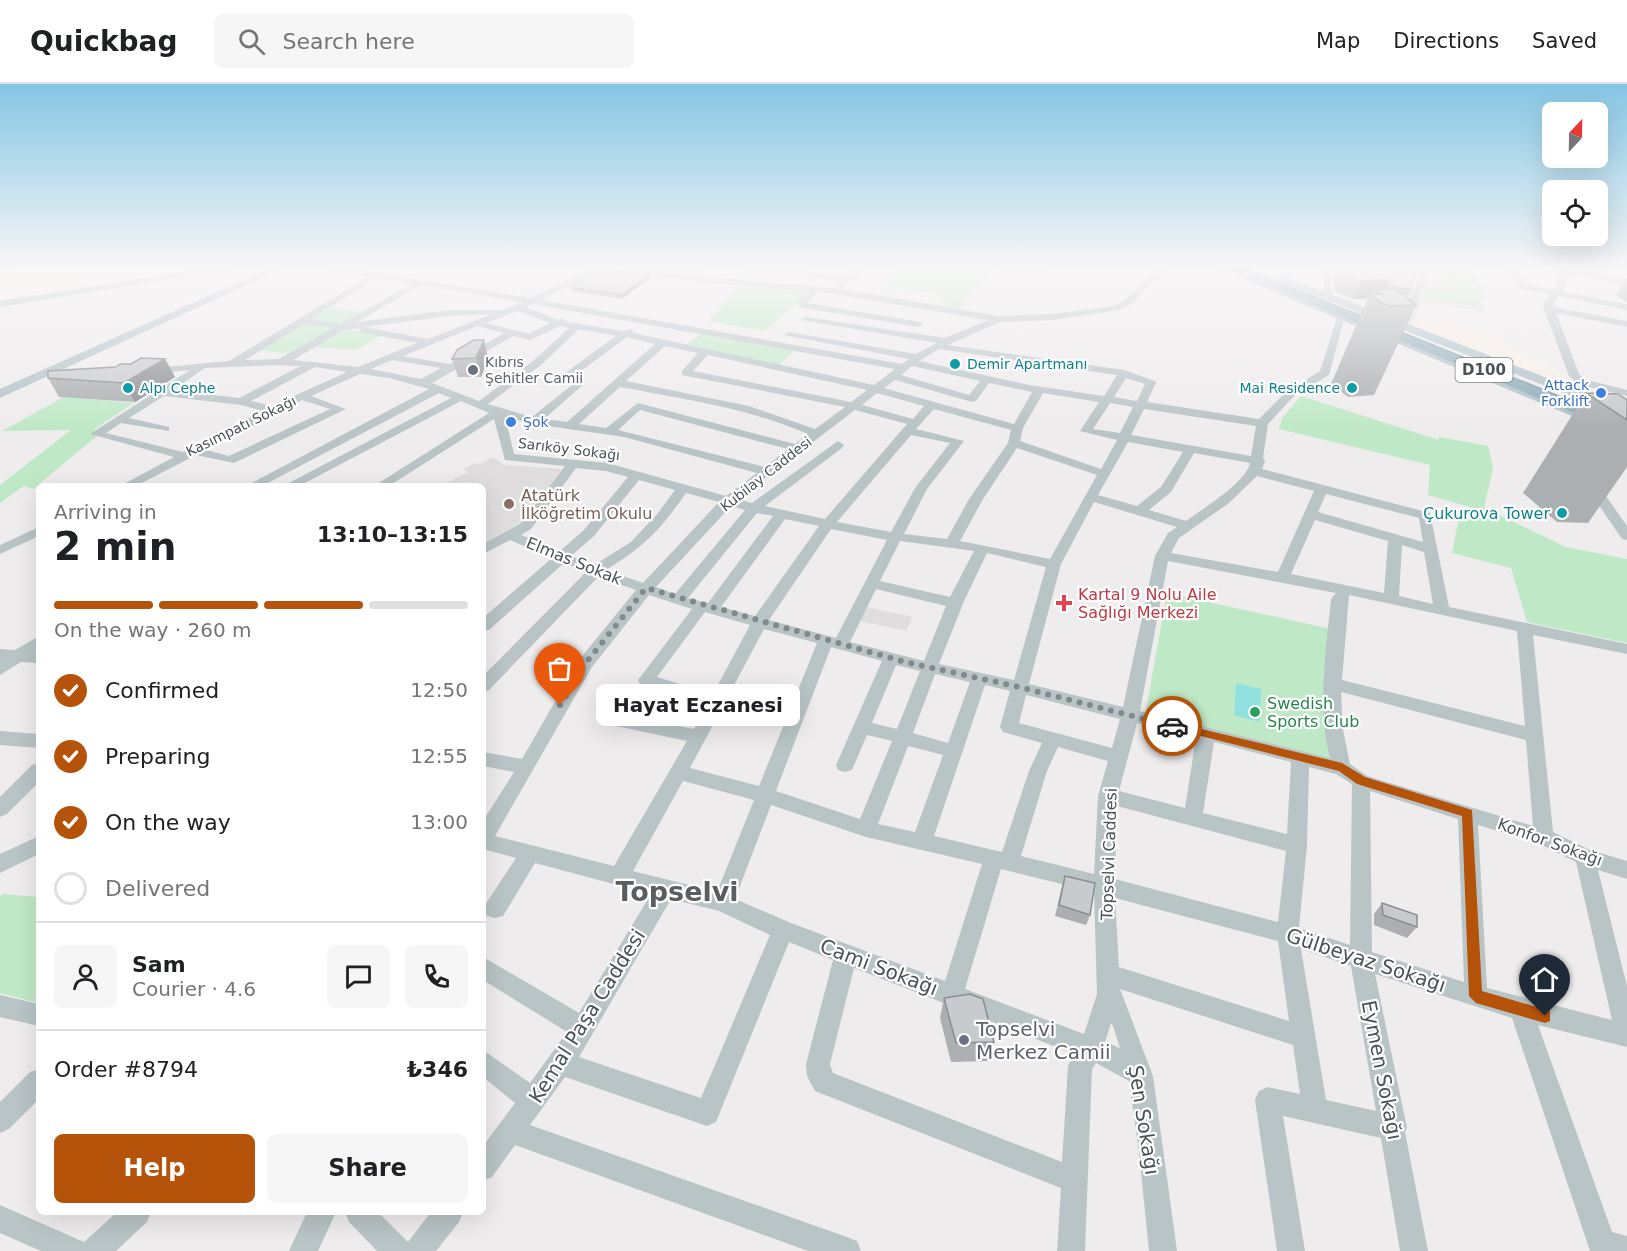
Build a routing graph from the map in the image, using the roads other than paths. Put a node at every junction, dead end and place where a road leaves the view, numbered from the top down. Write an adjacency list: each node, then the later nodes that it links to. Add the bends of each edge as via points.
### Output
1 (150, 320): 52 (main road)
2 (156, 320): 52 (main road)
3 (355, 320): 30 (street)
4 (393, 320): 30 (street)
5 (486, 320): 25 (street, Kasımpatı Sokağı)
6 (552, 320): 24 (street)
7 (564, 320): 24 (street)
8 (634, 320): 23 (street)
9 (806, 320): 34 (street)
10 (810, 320): 32 (street)
11 (896, 320): 26 (street)
12 (922, 320): 26 (street)
13 (995, 320): 37 (street, Kubilay Caddesi)
14 (1341, 320): 81 (street, via 1326,373 1290,394)
15 (1348, 320): 86 (main road)
16 (1358, 320): 86 (highway, D100)
17 (1376, 320): 79 (highway, D100)
18 (1388, 320): 29 (main road)
19 (1406, 320): 29 (street)
20 (1553, 320): 55 (street, via 1574,376)
21 (1609, 320): 27 (street)
22 (304, 321): 30 (street); 42 (street)
23 (642, 322): 33 (street); 38 (street)
24 (558, 323): 28 (street); 31 (street, via 530,337)
25 (479, 324): 31 (street); 35 (street, Kasımpatı Sokağı)
26 (918, 324): 32 (street)
27 (1627, 324)
28 (577, 326): 33 (street); 71 (street, via 537,363)
29 (1402, 326): 62 (main road)
30 (344, 327): 35 (street); 41 (street)
31 (511, 333): 46 (street)
32 (907, 333): 37 (street)
33 (625, 334): 36 (street); 80 (street, via 565,378 579,384)
34 (789, 335): 38 (street); 43 (street)
35 (430, 342): 40 (street, Kasımpatı Sokağı)
36 (663, 342): 39 (street); 57 (street)
37 (941, 343): 43 (street, Kubilay Caddesi); 49 (street)
38 (776, 346): 43 (street)
39 (704, 353): 53 (street); 68 (street, via 686,373)
40 (392, 356): 46 (street); 47 (street, Kasımpatı Sokağı)
41 (280, 362): 42 (street); 44 (street)
42 (232, 363): 45 (street)
43 (912, 363): 50 (street, Kubilay Caddesi); 54 (street, via 943,366)
44 (314, 364): 47 (street); 70 (street)
45 (204, 365): 48 (street); 63 (street)
46 (452, 366): 56 (street)
47 (359, 371): 56 (street); 66 (street, Kasımpatı Sokağı)
48 (132, 373)
49 (1124, 373): 69 (street); 73 (street, via 1151,383)
50 (894, 376): 54 (street, via 972,399); 60 (street, Kubilay Caddesi)
51 (67, 379): 52 (main road)
52 (18, 380): 58 (main road); 65 (main road)
53 (839, 380): 60 (street); 68 (street)
54 (987, 380): 61 (street)
55 (1582, 382): 62 (street); 64 (street)
56 (423, 383): 59 (street)
57 (617, 383): 82 (street); 89 (street, via 745,408)
58 (0, 389)
59 (438, 389): 67 (street); 104 (street)
60 (877, 389): 72 (street); 74 (street, Kubilay Caddesi)
61 (1038, 389): 69 (street); 84 (street)
62 (1568, 391): 77 (main road)
63 (161, 392): 70 (street); 78 (street)
64 (1627, 393)
65 (0, 394)
66 (301, 396): 75 (street, Kasımpatı Sokağı); 96 (street, via 339,409 230,460)
67 (459, 398): 71 (street); 105 (street)
68 (824, 398): 74 (street)
69 (1106, 400): 73 (street); 91 (street, via 1086,431)
70 (241, 402): 75 (street)
71 (480, 405): 76 (street)
72 (931, 405): 83 (street); 84 (street)
73 (1140, 405): 81 (street); 91 (street)
74 (855, 406): 83 (street); 89 (street, Kubilay Caddesi)
75 (273, 410): 96 (street, Kasımpatı Sokağı)
76 (498, 412): 80 (street); 97 (street, Sarıköy Sokağı, via 509,457); 106 (street)
77 (1627, 414)
78 (119, 419): 85 (street); 96 (street, via 96,434)
79 (1627, 420)
80 (534, 421): 82 (street)
81 (1262, 423): 98 (street)
82 (571, 425): 87 (street)
83 (912, 427): 115 (street); 120 (street, via 958,441 921,488)
84 (1017, 428): 92 (street)
85 (165, 429)
86 (1620, 430): 88 (street); 90 (main road)
87 (609, 431): 94 (street, via 638,406); 99 (street)
88 (1581, 433)
89 (817, 434): 94 (street, Kubilay Caddesi)
90 (1627, 435)
91 (1123, 437): 95 (street); 102 (street)
92 (1014, 443): 102 (street); 122 (street)
93 (838, 445): 111 (street)
94 (797, 448): 99 (street, Kubilay Caddesi)
95 (1191, 449): 98 (street); 112 (street, via 1166,489)
96 (187, 453): 103 (street, Kasımpatı Sokağı)
97 (572, 465): 101 (street, Sarıköy Sokağı); 118 (street, via 526,526)
98 (1257, 466): 108 (street); 116 (street, Topselvi Caddesi, via 1224,500)
99 (766, 471): 110 (street, Kubilay Caddesi)
100 (1582, 472): 119 (street)
101 (637, 474): 107 (street, Sarıköy Sokağı); 127 (street, via 589,533)
102 (1105, 474): 109 (street)
103 (132, 483)
104 (258, 483)
105 (296, 483)
106 (385, 483)
107 (683, 488): 110 (street, Sarıköy Sokağı); 130 (street, via 636,545)
108 (1322, 488): 114 (street); 125 (street, via 1425,516)
109 (1091, 497): 112 (street); 129 (street)
110 (729, 500): 111 (street, Sarıköy Sokağı); 133 (street, Kubilay Caddesi)
111 (754, 508): 113 (street, Sarıköy Sokağı); 135 (street)
112 (1142, 510): 116 (street)
113 (782, 514): 115 (street, Sarıköy Sokağı); 138 (street)
114 (1310, 514): 121 (street); 131 (street)
115 (828, 524): 120 (street, Sarıköy Sokağı); 140 (street)
116 (1190, 526): 128 (street, Topselvi Caddesi, via 1173,536)
117 (36, 532): 126 (street)
118 (512, 536): 124 (street); 127 (street, Elmas Sokak)
119 (1627, 536)
120 (895, 537): 122 (street, Sarıköy Sokağı); 132 (street)
121 (1395, 539): 125 (street); 136 (street)
122 (952, 543): 123 (street, Sarıköy Sokağı)
123 (983, 548): 129 (street, Sarıköy Sokağı); 137 (street)
124 (486, 549)
125 (1430, 549): 139 (street)
126 (0, 550)
127 (562, 556): 130 (street, Elmas Sokak); 141 (street)
128 (1162, 556): 131 (street); 157 (street, Topselvi Caddesi)
129 (1054, 564): 155 (street)
130 (595, 571): 133 (street, Elmas Sokak); 153 (street)
131 (1283, 577): 134 (street)
132 (873, 584): 137 (street); 143 (street)
133 (646, 588): 135 (street, Elmas Sokak); 172 (street, Kubilay Caddesi, via 585,664)
134 (1345, 590): 136 (street); 154 (street, Eymen Sokağı, via 1339,599)
135 (678, 600): 138 (street, Elmas Sokak)
136 (1391, 600): 139 (street)
137 (956, 603): 150 (street)
138 (707, 607): 140 (street, Elmas Sokak); 156 (street, via 646,680)
139 (1442, 611): 142 (street)
140 (760, 621): 143 (street, Elmas Sokak); 156 (street)
141 (486, 623)
142 (1525, 629): 145 (street); 161 (street)
143 (834, 642): 149 (street, Elmas Sokak); 176 (street)
144 (36, 643): 147 (street)
145 (1627, 649)
146 (0, 654): 147 (street)
147 (18, 655): 148 (street); 151 (street)
148 (36, 658)
149 (891, 658): 150 (street, Elmas Sokak); 159 (street)
150 (931, 668): 152 (street, Elmas Sokak); 165 (street)
151 (0, 669)
152 (979, 679): 155 (street, Elmas Sokak); 167 (street)
153 (486, 683)
154 (1334, 684): 161 (street); 174 (street, Eymen Sokağı, via 1337,753)
155 (1019, 687): 157 (street, Elmas Sokak); 163 (street, via 1009,727)
156 (717, 701): 162 (street)
157 (1130, 715): 160 (street, Konfor Sokağı); 168 (street, Topselvi Caddesi)
158 (622, 721): 162 (street)
159 (863, 726): 165 (street); 171 (street)
160 (1206, 734): 169 (street, Konfor Sokağı); 180 (street)
161 (1534, 735): 183 (street)
162 (699, 737): 173 (street)
163 (1054, 737): 168 (street); 190 (street)
164 (0, 738): 166 (street)
165 (902, 738): 167 (street); 181 (street)
166 (36, 741)
167 (954, 751): 185 (street)
168 (1117, 756): 177 (street, Topselvi Caddesi)
169 (1300, 756): 174 (street, Konfor Sokağı); 186 (street)
170 (486, 760): 172 (street)
171 (845, 765)
172 (527, 768): 182 (street, Kubilay Caddesi)
173 (676, 772): 176 (street, Gülbeyaz Sokağı); 193 (street)
174 (1352, 774): 179 (street, Konfor Sokağı); 201 (street, Eymen Sokağı)
175 (35, 779): 178 (street)
176 (765, 795): 181 (street, Gülbeyaz Sokağı); 196 (street)
177 (1108, 796): 180 (street); 194 (street, Topselvi Caddesi)
178 (0, 809)
179 (1468, 813): 183 (street, Konfor Sokağı); 205 (street)
180 (1193, 817): 186 (street)
181 (866, 829): 185 (street, Gülbeyaz Sokağı)
182 (486, 834)
183 (1544, 837): 189 (street, Konfor Sokağı)
184 (486, 840): 188 (street, Cami Sokağı)
185 (922, 841): 190 (street, Gülbeyaz Sokağı)
186 (1297, 845): 199 (street)
187 (36, 846): 191 (street)
188 (531, 852): 193 (street, Cami Sokağı); 197 (street)
189 (1585, 857): 192 (street, Konfor Sokağı); 210 (street)
190 (1002, 860): 194 (street, Gülbeyaz Sokağı); 204 (street)
191 (0, 864)
192 (1627, 870)
193 (620, 875): 195 (street, Cami Sokağı)
194 (1104, 886): 199 (street, Gülbeyaz Sokağı); 203 (street, Topselvi Caddesi)
195 (665, 890): 196 (street, Cami Sokağı); 209 (street, Kemal Paşa Caddesi)
196 (723, 903): 198 (street, Cami Sokağı)
197 (495, 909)
198 (783, 930): 200 (street, Cami Sokağı); 213 (street, via 707,1113)
199 (1288, 934): 201 (street, Gülbeyaz Sokağı); 211 (street)
200 (846, 953): 204 (street, Cami Sokağı); 223 (street, via 818,1064 824,1082)
201 (1361, 957): 205 (street, Gülbeyaz Sokağı); 220 (street, Eymen Sokağı)
202 (486, 970): 209 (street)
203 (1108, 984): 211 (street); 212 (street, Topselvi Caddesi); 215 (street, Şen Sokağı)
204 (952, 995): 212 (street, Cami Sokağı)
205 (1476, 996): 207 (street, Gülbeyaz Sokağı)
206 (0, 1006): 208 (street)
207 (1520, 1008): 210 (street, Gülbeyaz Sokağı); 229 (street)
208 (36, 1014)
209 (582, 1028): 213 (street, Kemal Paşa Caddesi)
210 (1627, 1034)
211 (1304, 1037): 218 (street)
212 (1091, 1049): 215 (street, Cami Sokağı, via 1124,1063); 223 (street, Topselvi Caddesi, via 1080,1066)
213 (560, 1063): 217 (street, Kemal Paşa Caddesi)
214 (486, 1064): 217 (street)
215 (1141, 1076): 237 (street, Şen Sokağı)
216 (35, 1090): 219 (street)
217 (533, 1101): 221 (street, Kemal Paşa Caddesi)
218 (1315, 1110): 220 (street); 238 (street, via 1269,1100)
219 (0, 1120)
220 (1394, 1128): 239 (street, Eymen Sokağı)
221 (512, 1131): 222 (street, Kemal Paşa Caddesi); 235 (street)
222 (486, 1164)
223 (1076, 1181): 236 (street, Topselvi Caddesi)
224 (134, 1215): 231 (street)
225 (321, 1215): 232 (street)
226 (362, 1215): 233 (street)
227 (447, 1215): 234 (street)
228 (0, 1219): 230 (street)
229 (1611, 1248)
230 (74, 1251)
231 (95, 1251)
232 (303, 1251)
233 (397, 1251)
234 (418, 1251)
235 (847, 1251)
236 (1071, 1251)
237 (1162, 1251)
238 (1291, 1251)
239 (1414, 1251)

